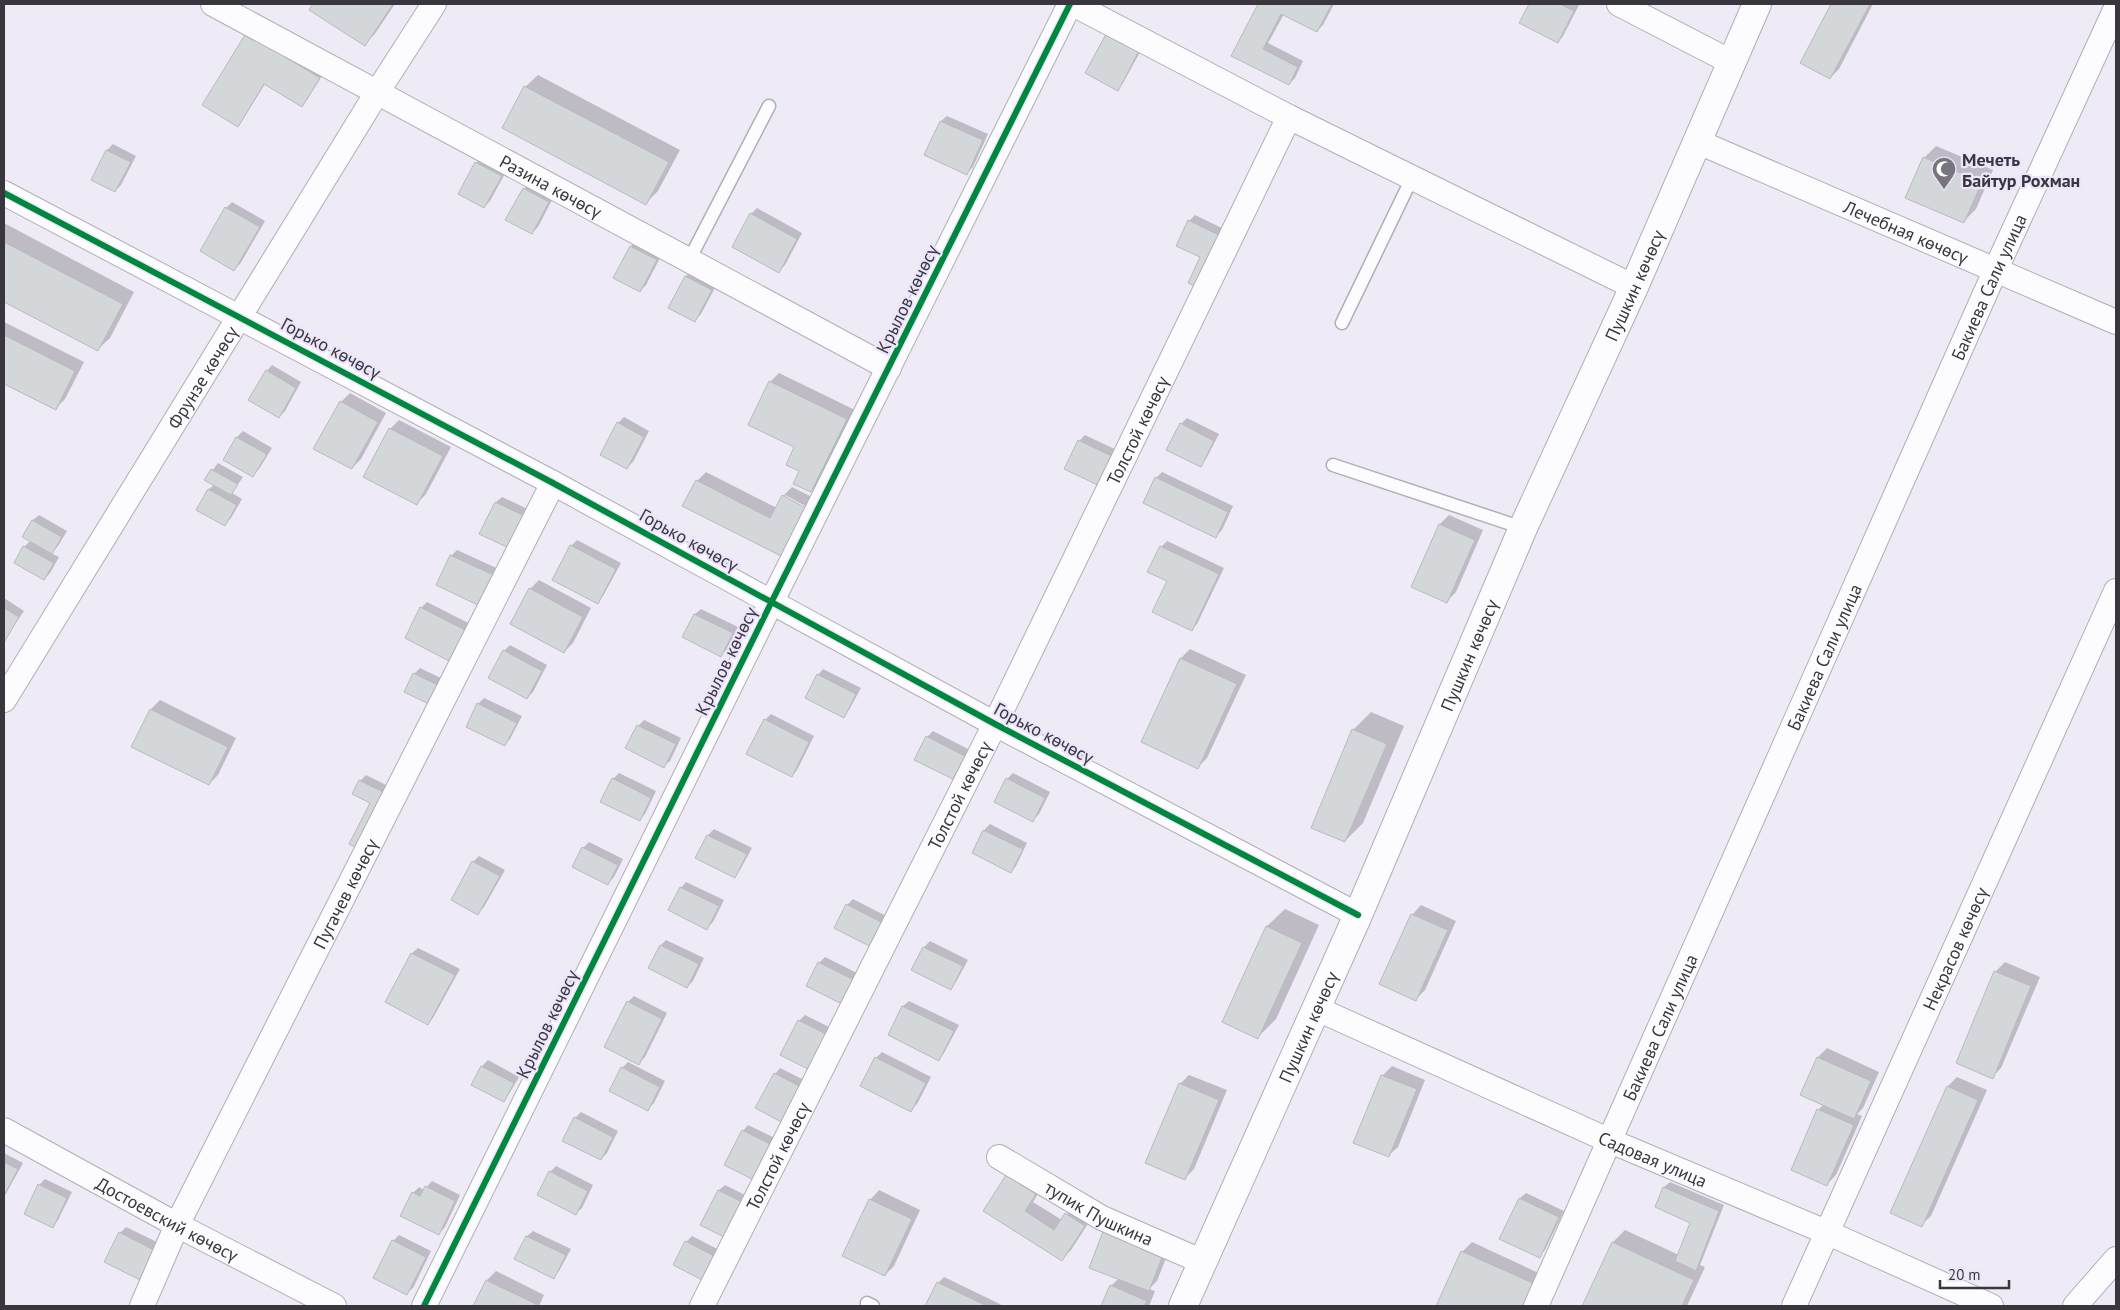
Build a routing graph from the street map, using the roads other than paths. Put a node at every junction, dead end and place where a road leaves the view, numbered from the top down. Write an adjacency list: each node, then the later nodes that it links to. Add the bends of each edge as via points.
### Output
1 (214, 4): 8 (street, Разина көчөсү)
2 (434, 4): 8 (street, Фрунзе көчөсү)
3 (1072, 4): 10 (street); 20 (street, Крылов көчөсү)
4 (1619, 4): 7 (street)
5 (1757, 4): 7 (highway, Пушкин көчөсү)
6 (2116, 8): 15 (street, Бакиева Сали улица)
7 (1731, 62): 11 (highway, Пушкин көчөсү)
8 (378, 91): 14 (street, Разина көчөсү); 17 (street, Фрунзе көчөсү)
9 (769, 106): 14 (lane)
10 (1289, 117): 12 (street); 28 (street, Толстой көчөсү)
11 (1696, 141): 15 (street, Лечебная көчөсү); 16 (highway, Пушкин көчөсү)
12 (1412, 178): 16 (street); 19 (lane)
13 (4, 193): 17 (street, Горько көчөсү)
14 (689, 260): 20 (street, Разина көчөсү)
15 (1996, 269): 18 (street, Лечебная көчөсү); 32 (street, Бакиева Сали улица)
16 (1634, 287): 23 (highway, Пушкин көчөсү)
17 (240, 317): 22 (street, Горько көчөсү); 26 (street, Фрунзе көчөсү)
18 (2116, 322)
19 (1342, 323)
20 (889, 368): 25 (street, Крылов көчөсү)
21 (1333, 464): 23 (lane)
22 (553, 482): 25 (street, Горько көчөсү); 34 (street, Пугачев көчөсү)
23 (1523, 528): 29 (highway, Пушкин көчөсү)
24 (2116, 591): 35 (street, Некрасов көчөсү)
25 (772, 603): 28 (street, Горько көчөсү); 40 (street, Крылов көчөсү)
26 (12, 668): 27 (street, Фрунзе көчөсү)
27 (4, 700)
28 (995, 724): 29 (street, Горько көчөсү); 41 (street, Толстой көчөсү)
29 (1358, 915): 30 (highway, Пушкин көчөсү)
30 (1315, 1008): 32 (street, Садовая улица); 37 (highway, Пушкин көчөсү)
31 (4, 1130): 34 (street, Достоевский көчөсү)
32 (1608, 1140): 35 (street, Садовая улица); 43 (street, Бакиева Сали улица)
33 (999, 1157): 37 (street, тупик Пушкина, via 1102,1218)
34 (177, 1225): 38 (street, Пугачев көчөсү); 39 (street, Достоевский көчөсү)
35 (1826, 1232): 44 (street, Некрасов көчөсү); 45 (street, Садовая улица)
36 (2116, 1259): 46 (street)
37 (1203, 1262): 42 (highway, Пушкин көчөсү)
38 (142, 1306)
39 (334, 1306)
40 (424, 1306)
41 (702, 1306)
42 (1183, 1306)
43 (1536, 1306)
44 (1794, 1306)
45 (1991, 1306)
46 (2075, 1306)

